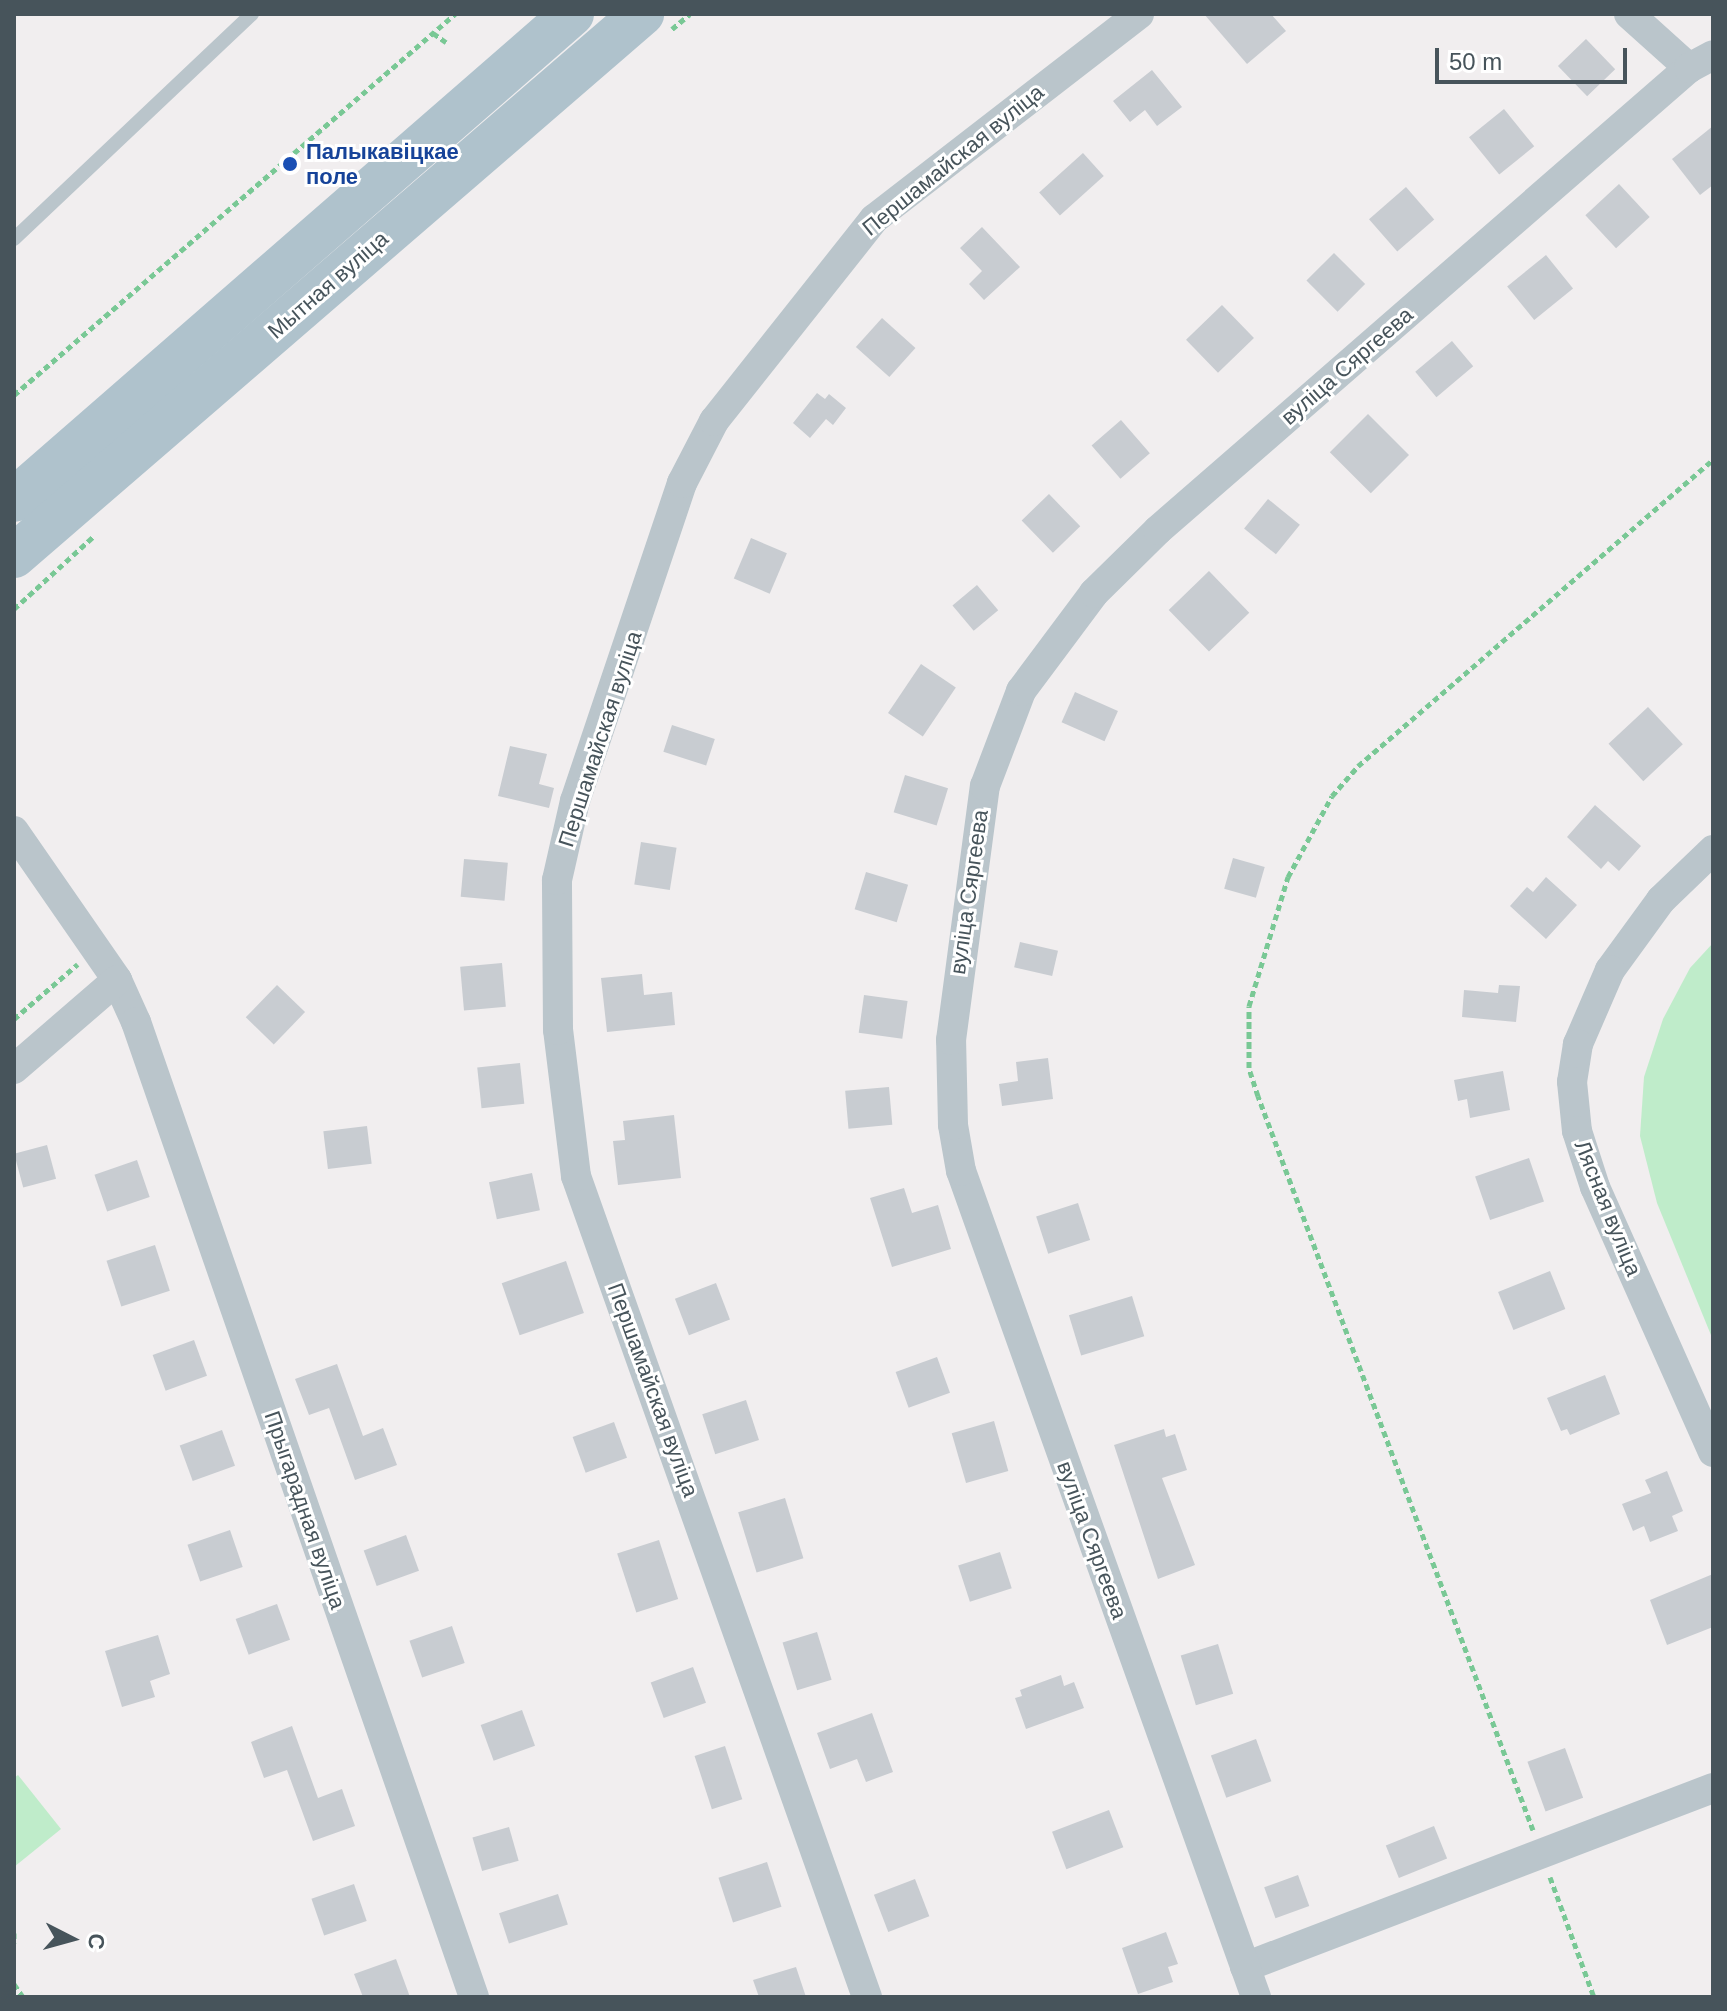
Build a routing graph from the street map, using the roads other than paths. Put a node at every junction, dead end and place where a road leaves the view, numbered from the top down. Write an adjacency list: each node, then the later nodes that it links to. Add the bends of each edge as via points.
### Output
1 (252, 14): 7 (lane)
2 (572, 14): 8 (main road, Мытная вуліца)
3 (642, 14): 9 (main road, Мытная вуліца)
4 (1139, 14): 18 (street, Першамайская вуліца, via 874,219 714,421 682,483 575,801 557,880 558,1030 576,1176)
5 (1629, 14): 6 (street)
6 (1701, 61): 16 (street, вуліца Сяргеева, via 1158,530 1094,593 1021,691 985,786 951,1040 953,1125 961,1171)
7 (14, 239)
8 (14, 500)
9 (14, 556)
10 (14, 831): 12 (street, Прыгарадная вуліца)
11 (1713, 850): 14 (street, Лясная вуліца, via 1661,900 1610,970 1578,1044 1572,1082 1577,1131 1595,1187)
12 (117, 980): 13 (street); 17 (street, Прыгарадная вуліца, via 136,1022)
13 (14, 1069)
14 (1713, 1452)
15 (1713, 1788): 16 (street)
16 (1245, 1967): 19 (street, вуліца Сяргеева)
17 (474, 1997)
18 (867, 1997)
19 (1256, 1997)

